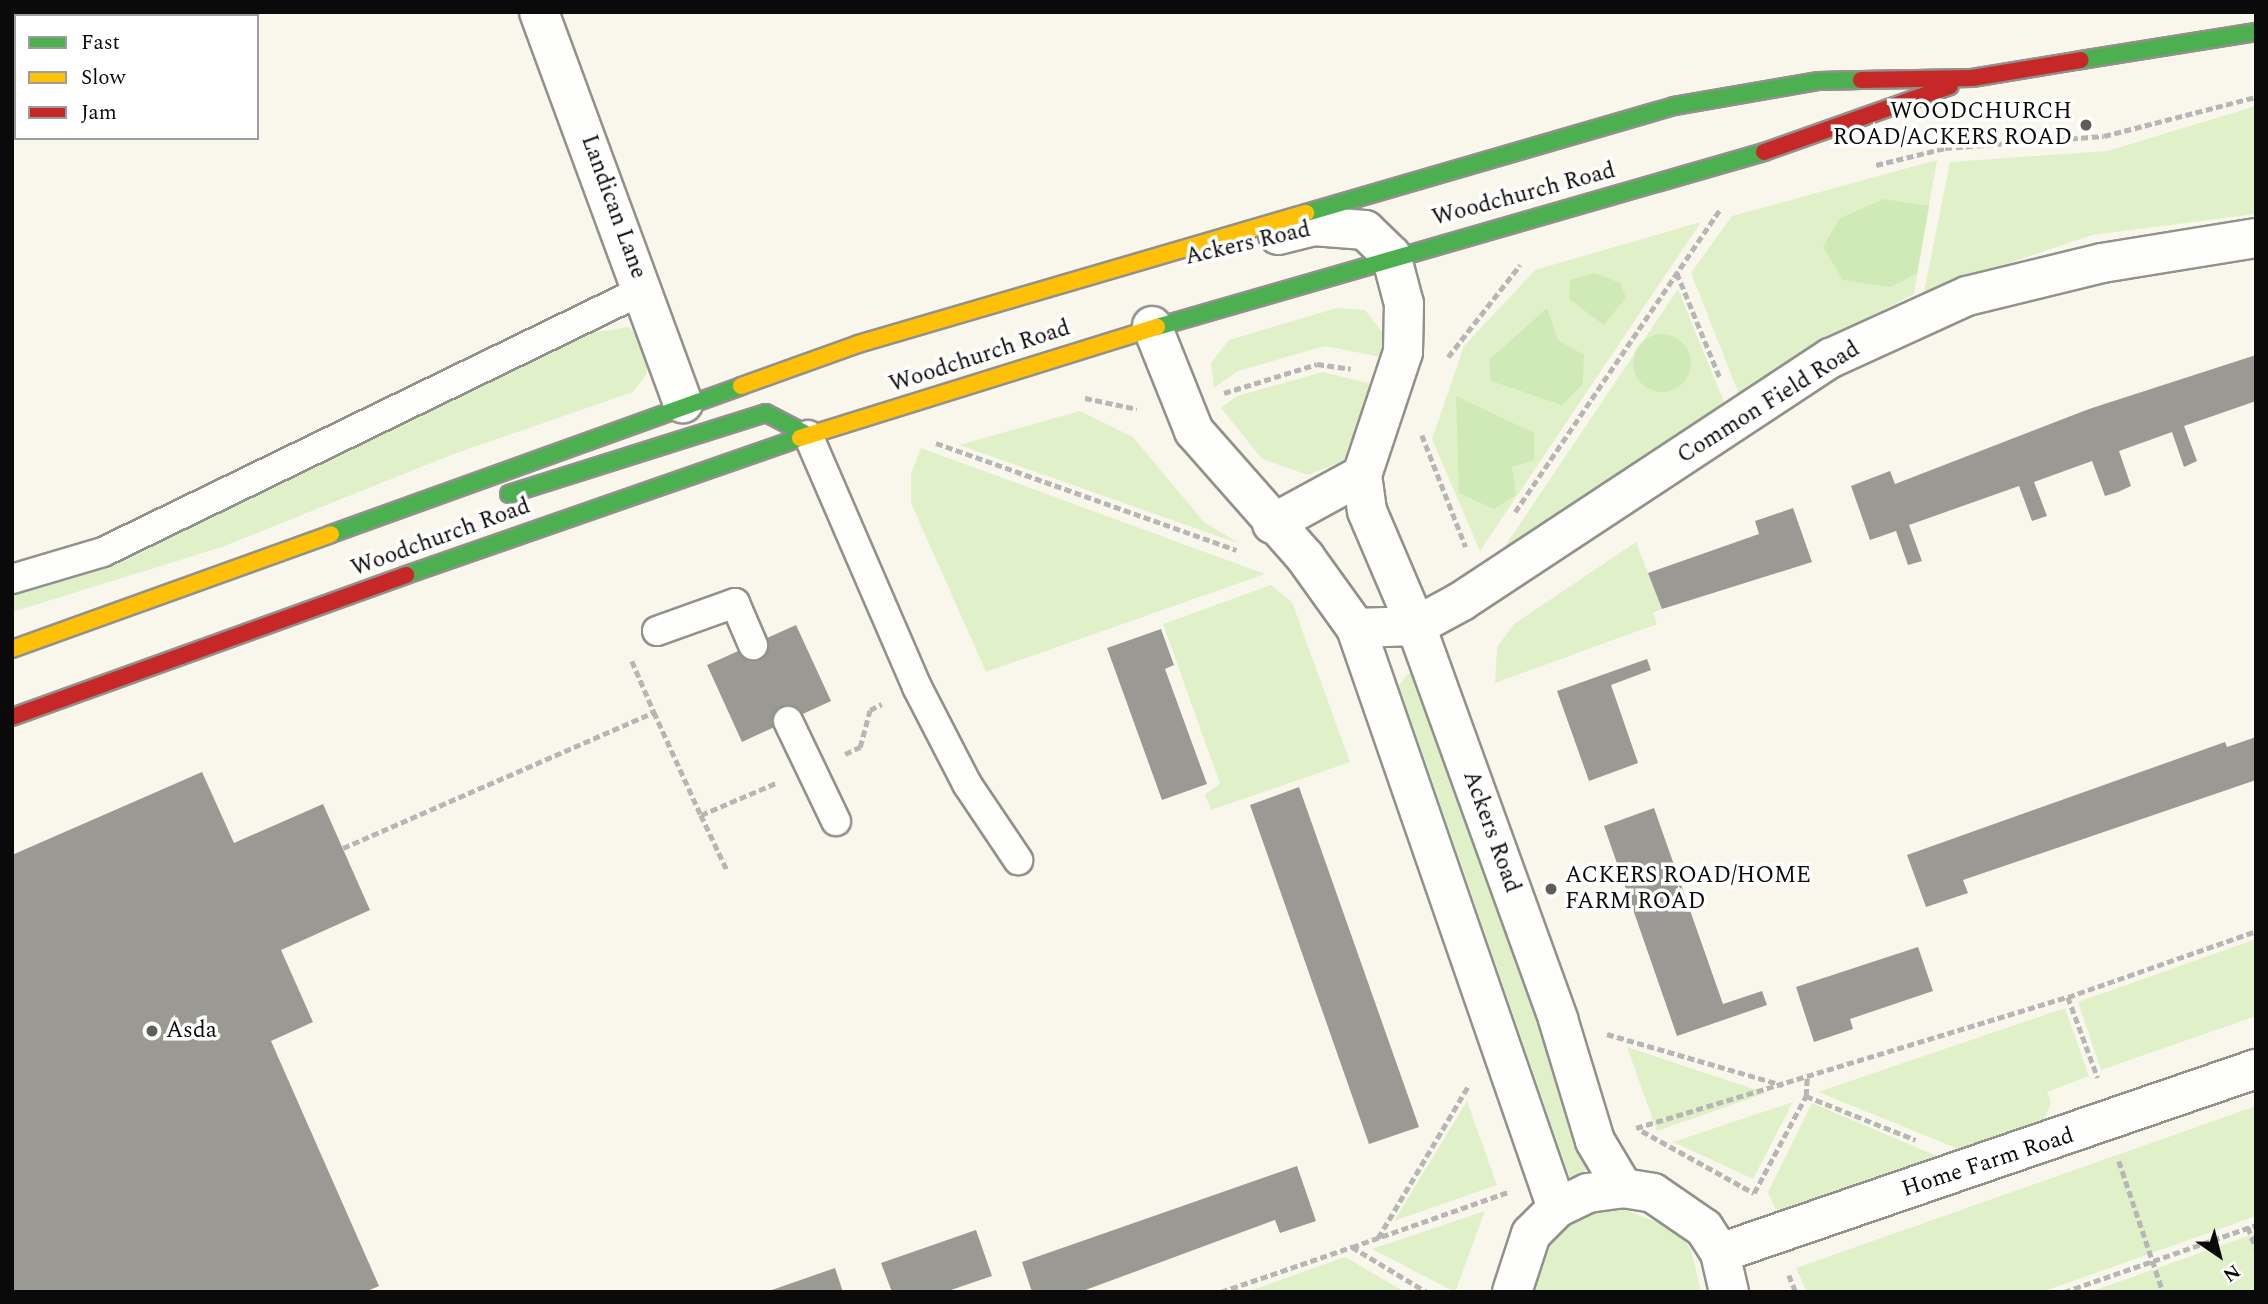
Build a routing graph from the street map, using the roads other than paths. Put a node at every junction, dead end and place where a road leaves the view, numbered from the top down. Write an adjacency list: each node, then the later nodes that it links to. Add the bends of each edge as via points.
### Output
1 (539, 12): 6 (street, Landican Lane)
2 (2256, 32): 3 (main road, Woodchurch Road)
3 (1972, 78): 5 (main road, Woodchurch Road, via 1829,134); 7 (main road, Woodchurch Road, via 1819,81 1674,106)
4 (2256, 239): 17 (street, Common Field Road, via 2102,264 1967,296 1831,358 1508,575)
5 (1391, 255): 7 (street, Ackers Road, via 1365,230 1313,226); 8 (main road, Woodchurch Road); 11 (street, Ackers Road, via 1404,304 1403,352)
6 (643, 290): 9 (street, Landican Lane); 16 (lane, via 103,552)
7 (1038, 292): 9 (main road, Woodchurch Road)
8 (1152, 326): 10 (main road, Woodchurch Road); 13 (street, via 1194,431)
9 (683, 402): 15 (main road, Woodchurch Road)
10 (808, 435): 12 (main road, via 766,413); 22 (main road, Woodchurch Road); 25 (lane, via 918,687 967,783)
11 (1362, 475): 13 (street); 17 (street, Ackers Road, via 1367,510)
12 (487, 502)
13 (1272, 524): 18 (street)
14 (381, 536): 15 (main road)
15 (285, 552): 21 (main road, Woodchurch Road)
16 (12, 579)
17 (1416, 626): 18 (street, Common Field Road); 27 (street, Ackers Road, via 1558,1019 1595,1141)
18 (1356, 628): 28 (street)
19 (657, 631): 20 (lane, via 735,604)
20 (753, 645)
21 (12, 648)
22 (12, 717)
23 (788, 721): 24 (lane)
24 (836, 821)
25 (1018, 860)
26 (2256, 1069): 29 (street, Home Farm Road, via 2110,1123)
27 (1623, 1188): 28 (street, via 1588,1194); 29 (street, via 1681,1207)
28 (1552, 1193): 30 (street, via 1531,1234)
29 (1720, 1253): 31 (street)
30 (1511, 1292)
31 (1729, 1292)

